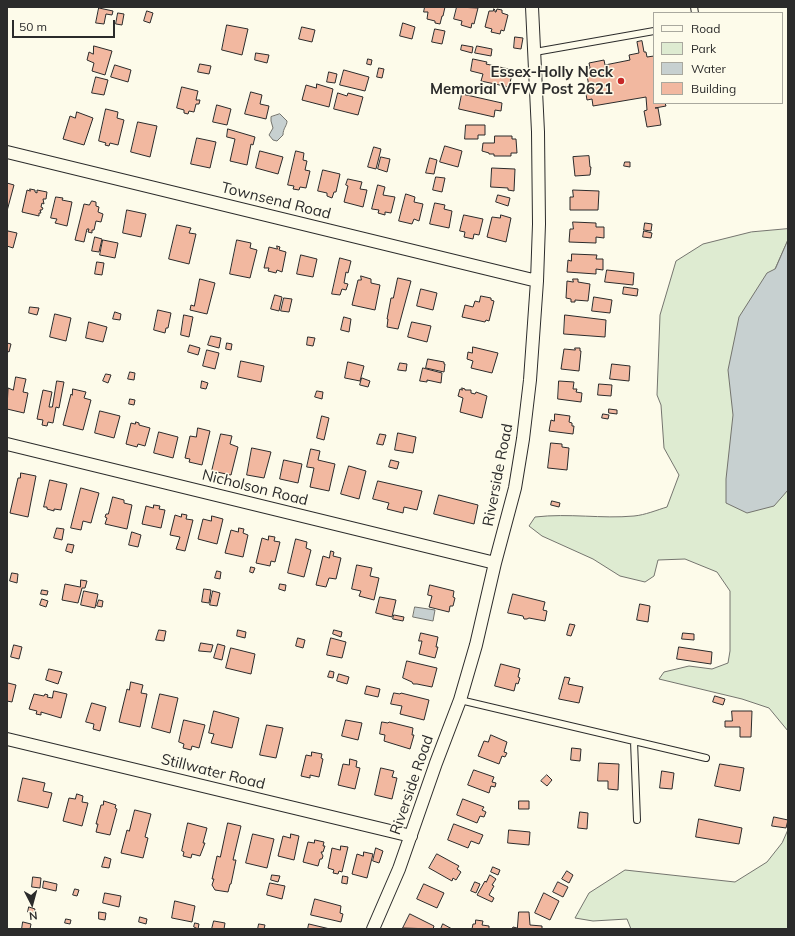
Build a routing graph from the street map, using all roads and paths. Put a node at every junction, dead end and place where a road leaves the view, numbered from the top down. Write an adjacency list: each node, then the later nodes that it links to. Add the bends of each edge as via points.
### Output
1 (532, 7): 3 (street, Riverside Road)
2 (653, 31): 3 (lane)
3 (535, 52): 5 (street, Riverside Road, via 539,224)
4 (7, 152): 5 (street, Townsend Road)
5 (537, 281): 7 (street, Riverside Road, via 523,439 515,488)
6 (7, 444): 7 (street, Nicholson Road)
7 (495, 563): 8 (street, Riverside Road)
8 (460, 700): 10 (lane); 13 (street, Riverside Road)
9 (7, 739): 13 (street, Stillwater Road)
10 (634, 741): 11 (lane); 12 (lane)
11 (706, 758)
12 (637, 820)
13 (411, 836): 14 (street, Riverside Road)
14 (373, 929)

